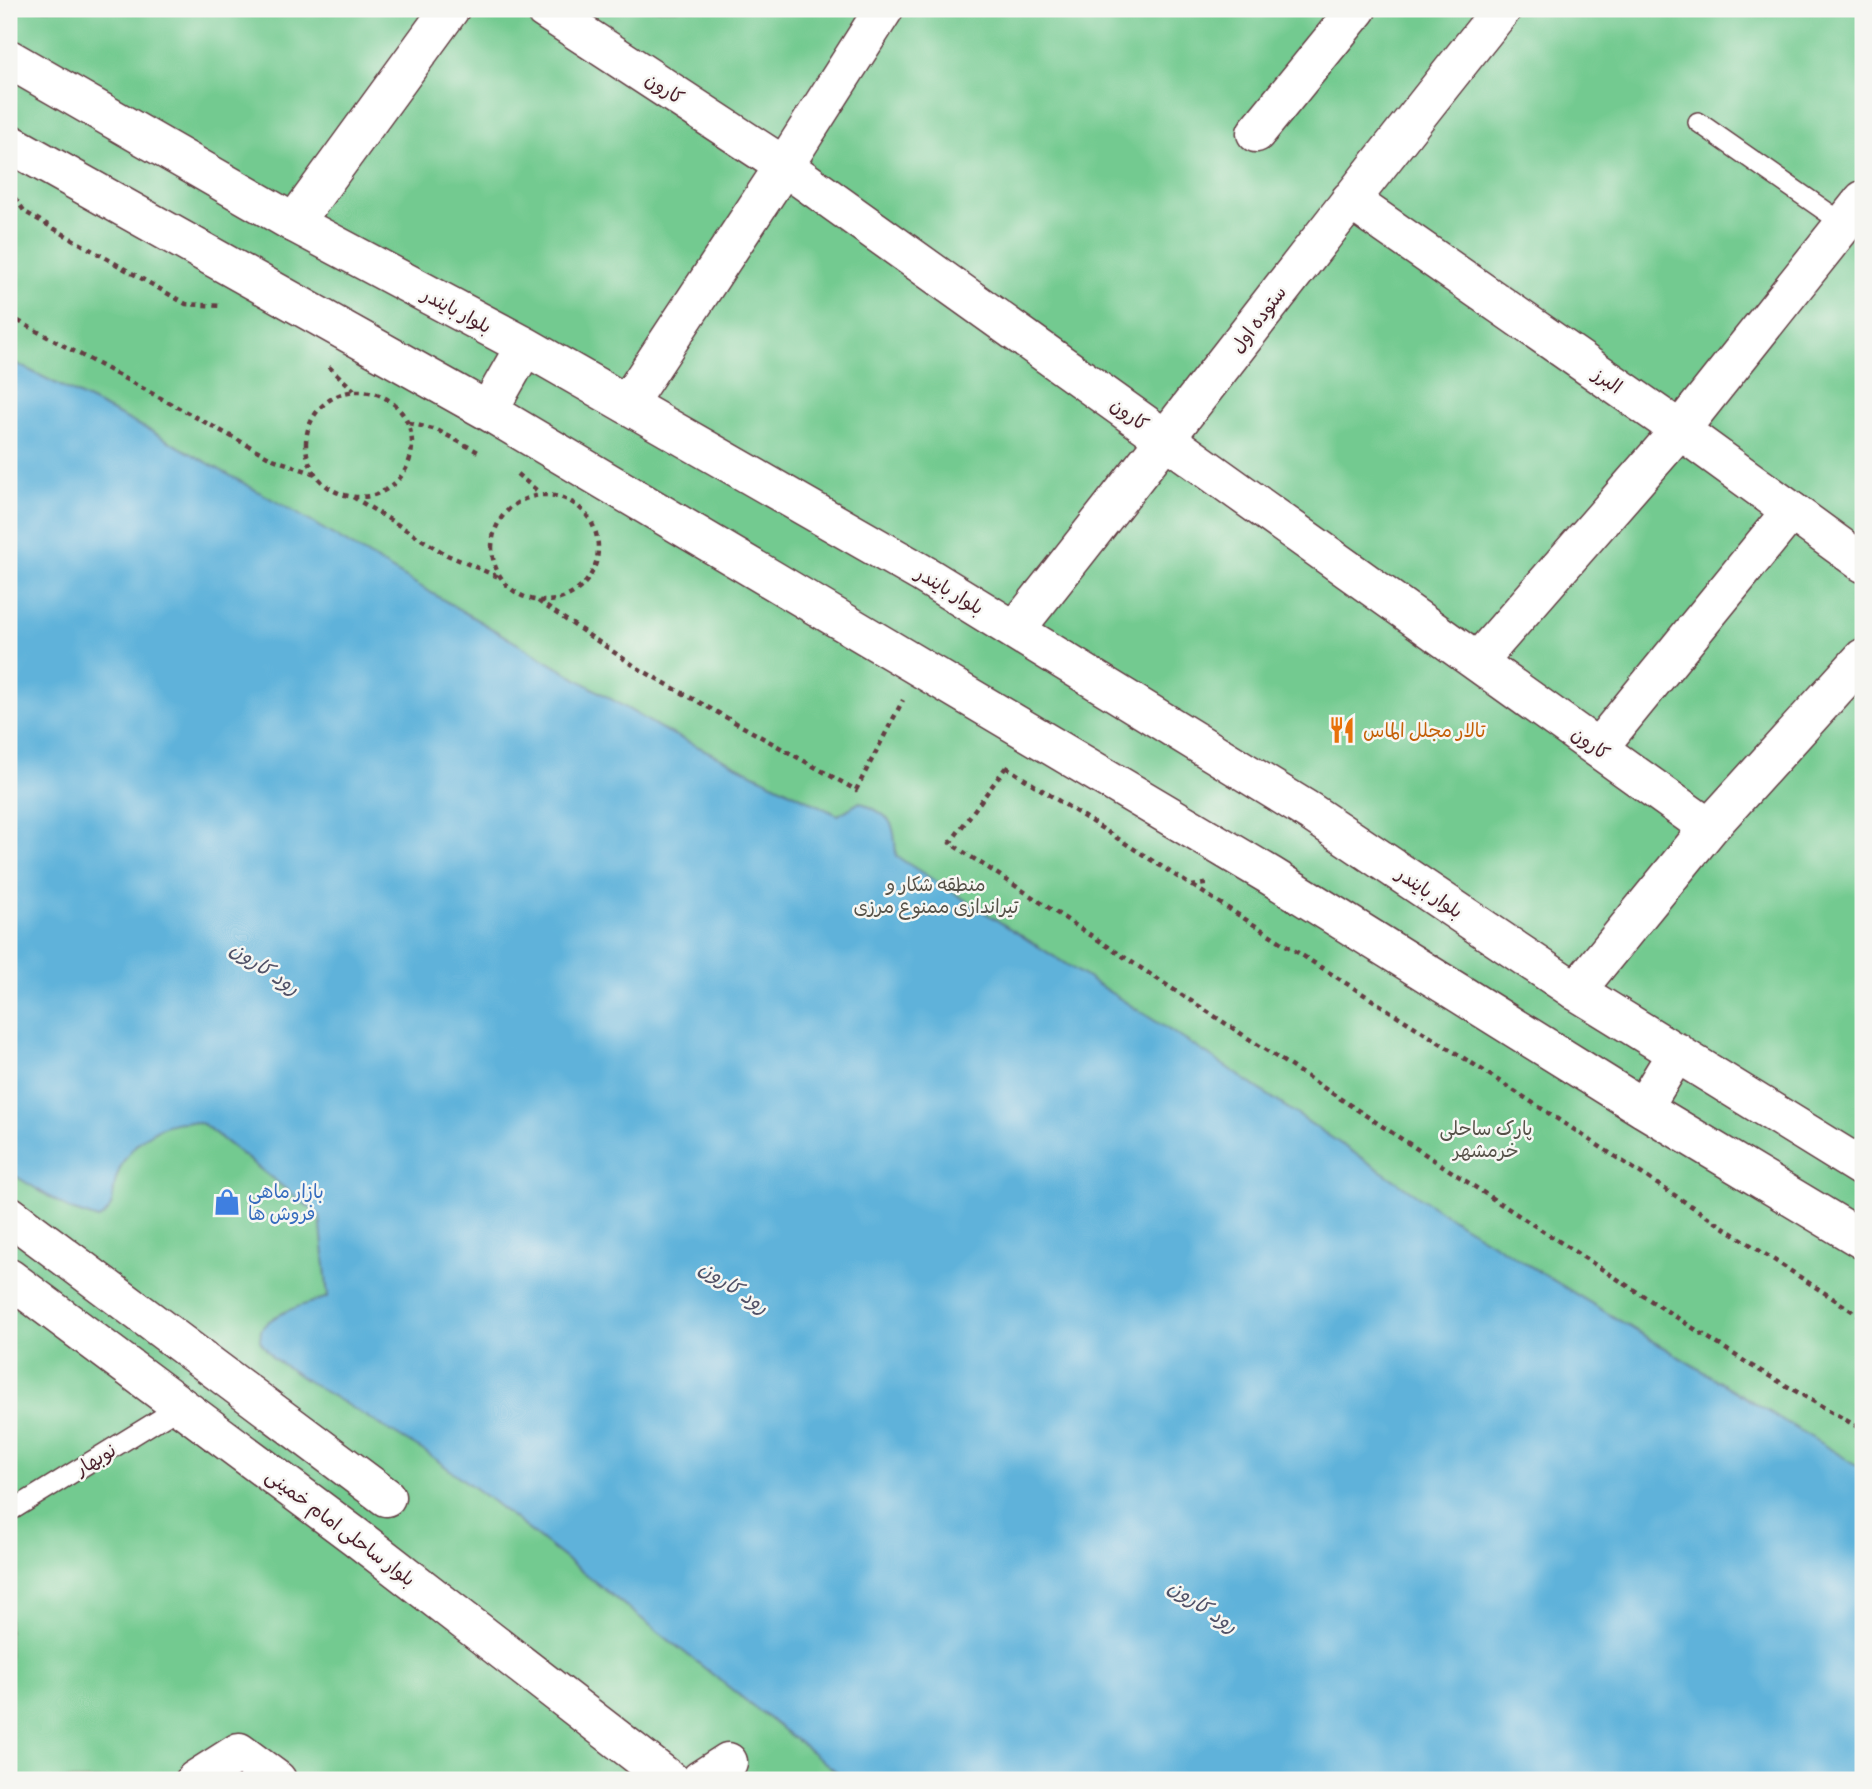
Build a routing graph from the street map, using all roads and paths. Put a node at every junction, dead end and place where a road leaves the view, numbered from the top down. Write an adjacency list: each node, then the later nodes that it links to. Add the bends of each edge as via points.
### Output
1 (450, 9): 14 (street)
2 (544, 9): 10 (street, کارون)
3 (884, 9): 10 (street)
4 (1357, 9): 8 (street)
5 (1491, 13): 12 (street, ستوده اول)
6 (9, 59): 14 (street, بلوار بایندر)
7 (1698, 122): 13 (lane)
8 (1256, 133)
9 (9, 143): 21 (street)
10 (784, 166): 20 (street); 24 (street, کارون)
11 (9, 190): 15 (path, via 25,212 186,304 221,306)
12 (1350, 200): 23 (street, البرز); 24 (street, ستوده اول)
13 (1854, 212): 23 (street)
14 (294, 223): 17 (street, بلوار بایندر)
15 (233, 312)
16 (9, 316): 27 (path, via 272,459)
17 (525, 346): 20 (street, بلوار بایندر); 21 (street)
18 (327, 365): 19 (path)
19 (354, 390): 22 (path, via 377,393 396,404); 27 (path, via 334,396 316,411 307,431 306,454)
20 (627, 404): 34 (street, بلوار بایندر)
21 (488, 411): 44 (street, via 1271,876)
22 (409, 423): 25 (path, via 437,430); 29 (path, via 413,445 408,467 394,485 375,495)
23 (1679, 430): 30 (street, البرز); 36 (street)
24 (1166, 440): 34 (street, ستوده اول); 36 (street, کارون)
25 (491, 459)
26 (513, 471): 28 (path)
27 (316, 474): 29 (path, via 332,489)
28 (541, 494): 32 (path, via 519,500 502,515 492,535 492,558); 33 (path, via 562,497 582,509 594,527 599,549 593,570 580,588 561,599)
29 (352, 497): 32 (path, via 447,555)
30 (1791, 511): 31 (street, البرز); 38 (street)
31 (1863, 563)
32 (501, 578): 33 (path, via 517,593)
33 (538, 601): 37 (path, via 636,667 856,790)
34 (1015, 630): 42 (street, بلوار بایندر, via 1310,812)
35 (1863, 658): 40 (street)
36 (1478, 661): 38 (street, کارون)
37 (906, 694)
38 (1598, 748): 40 (street, کارون)
39 (1006, 767): 51 (path, via 950,843 1752,1366)
40 (1709, 828): 42 (street)
41 (1192, 886): 49 (path)
42 (1576, 990): 43 (street, بلوار بایندر)
43 (1677, 1052): 44 (street); 45 (street, بلوار بایندر)
44 (1643, 1108): 47 (street)
45 (1863, 1168)
46 (9, 1216): 52 (street)
47 (1863, 1240)
48 (9, 1278): 50 (street, بلوار ساحلی امام خمینی)
49 (1863, 1318)
50 (181, 1406): 53 (lane, نوبهار); 56 (street, بلوار ساحلی امام خمینی)
51 (1863, 1430)
52 (386, 1497)
53 (9, 1511)
54 (195, 1780): 55 (street, via 239,1752)
55 (277, 1780)
56 (670, 1780)

